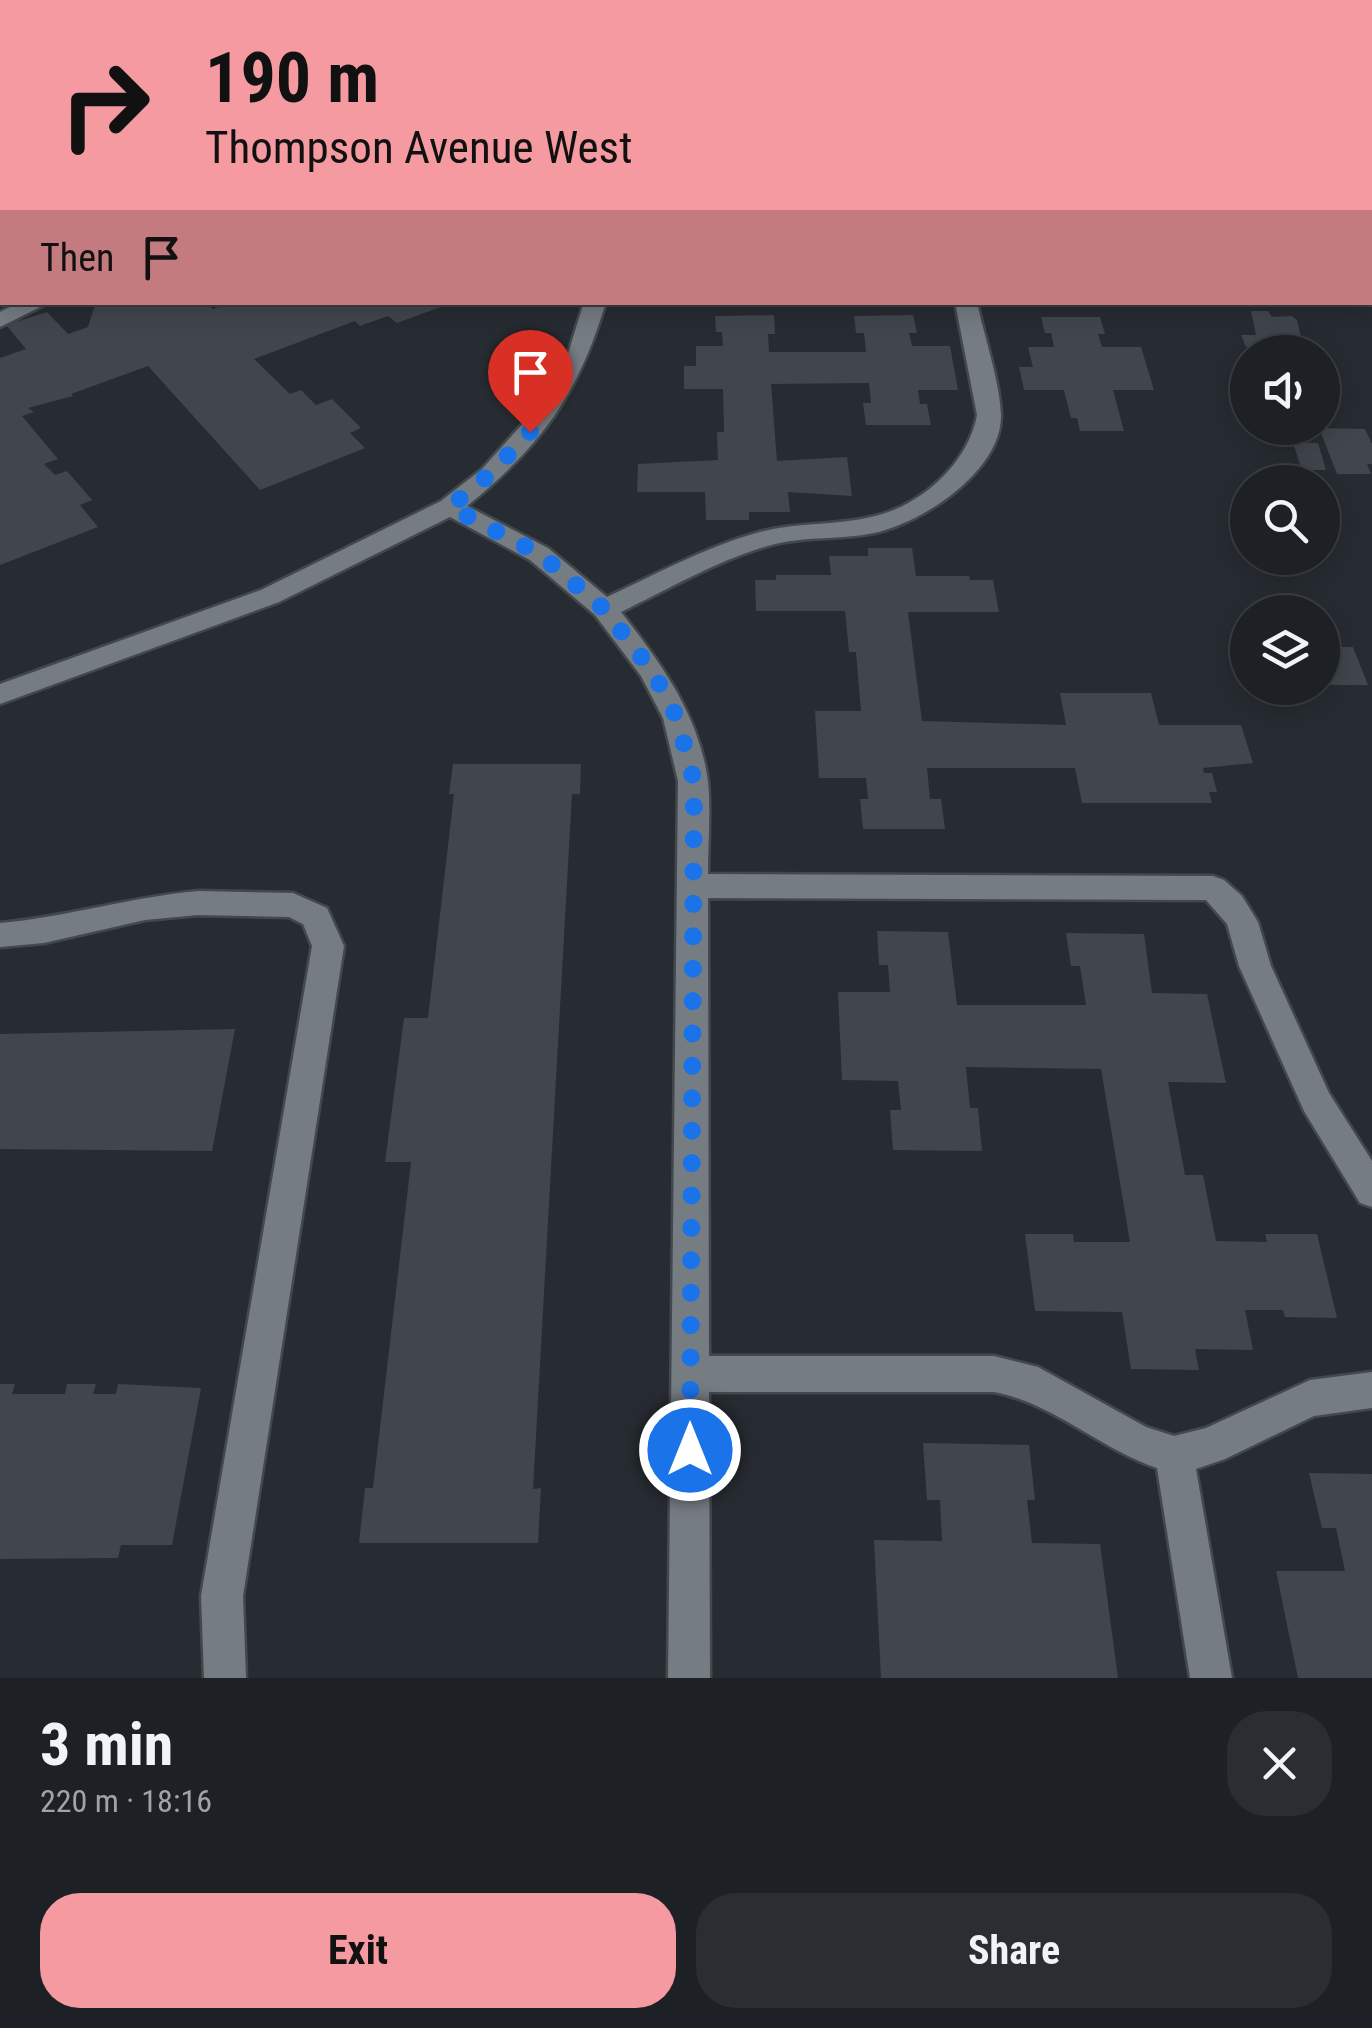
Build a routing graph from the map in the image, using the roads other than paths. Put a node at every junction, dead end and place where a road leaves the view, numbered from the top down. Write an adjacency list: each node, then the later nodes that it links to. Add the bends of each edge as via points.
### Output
1 (32, 305): 4 (street)
2 (594, 305): 5 (street, via 577,360 552,404 490,474)
3 (967, 305): 6 (street, via 989,415 989,434 970,464 901,516 764,538)
4 (0, 320)
5 (450, 507): 6 (street, via 540,554); 7 (street, via 270,596)
6 (604, 609): 8 (street, via 653,672 677,718 694,781)
7 (0, 694)
8 (692, 886): 10 (street, via 1214,888 1242,922 1316,1101); 11 (street)
9 (0, 935): 14 (street, via 198,902 294,905 316,916 328,946 222,1596)
10 (1372, 1192)
11 (691, 1374): 13 (street, via 994,1374 1025,1380 1138,1443); 15 (street)
12 (1372, 1390): 13 (street, via 1310,1398 1211,1446)
13 (1174, 1455): 16 (street)
14 (225, 1678)
15 (689, 1678)
16 (1211, 1678)

